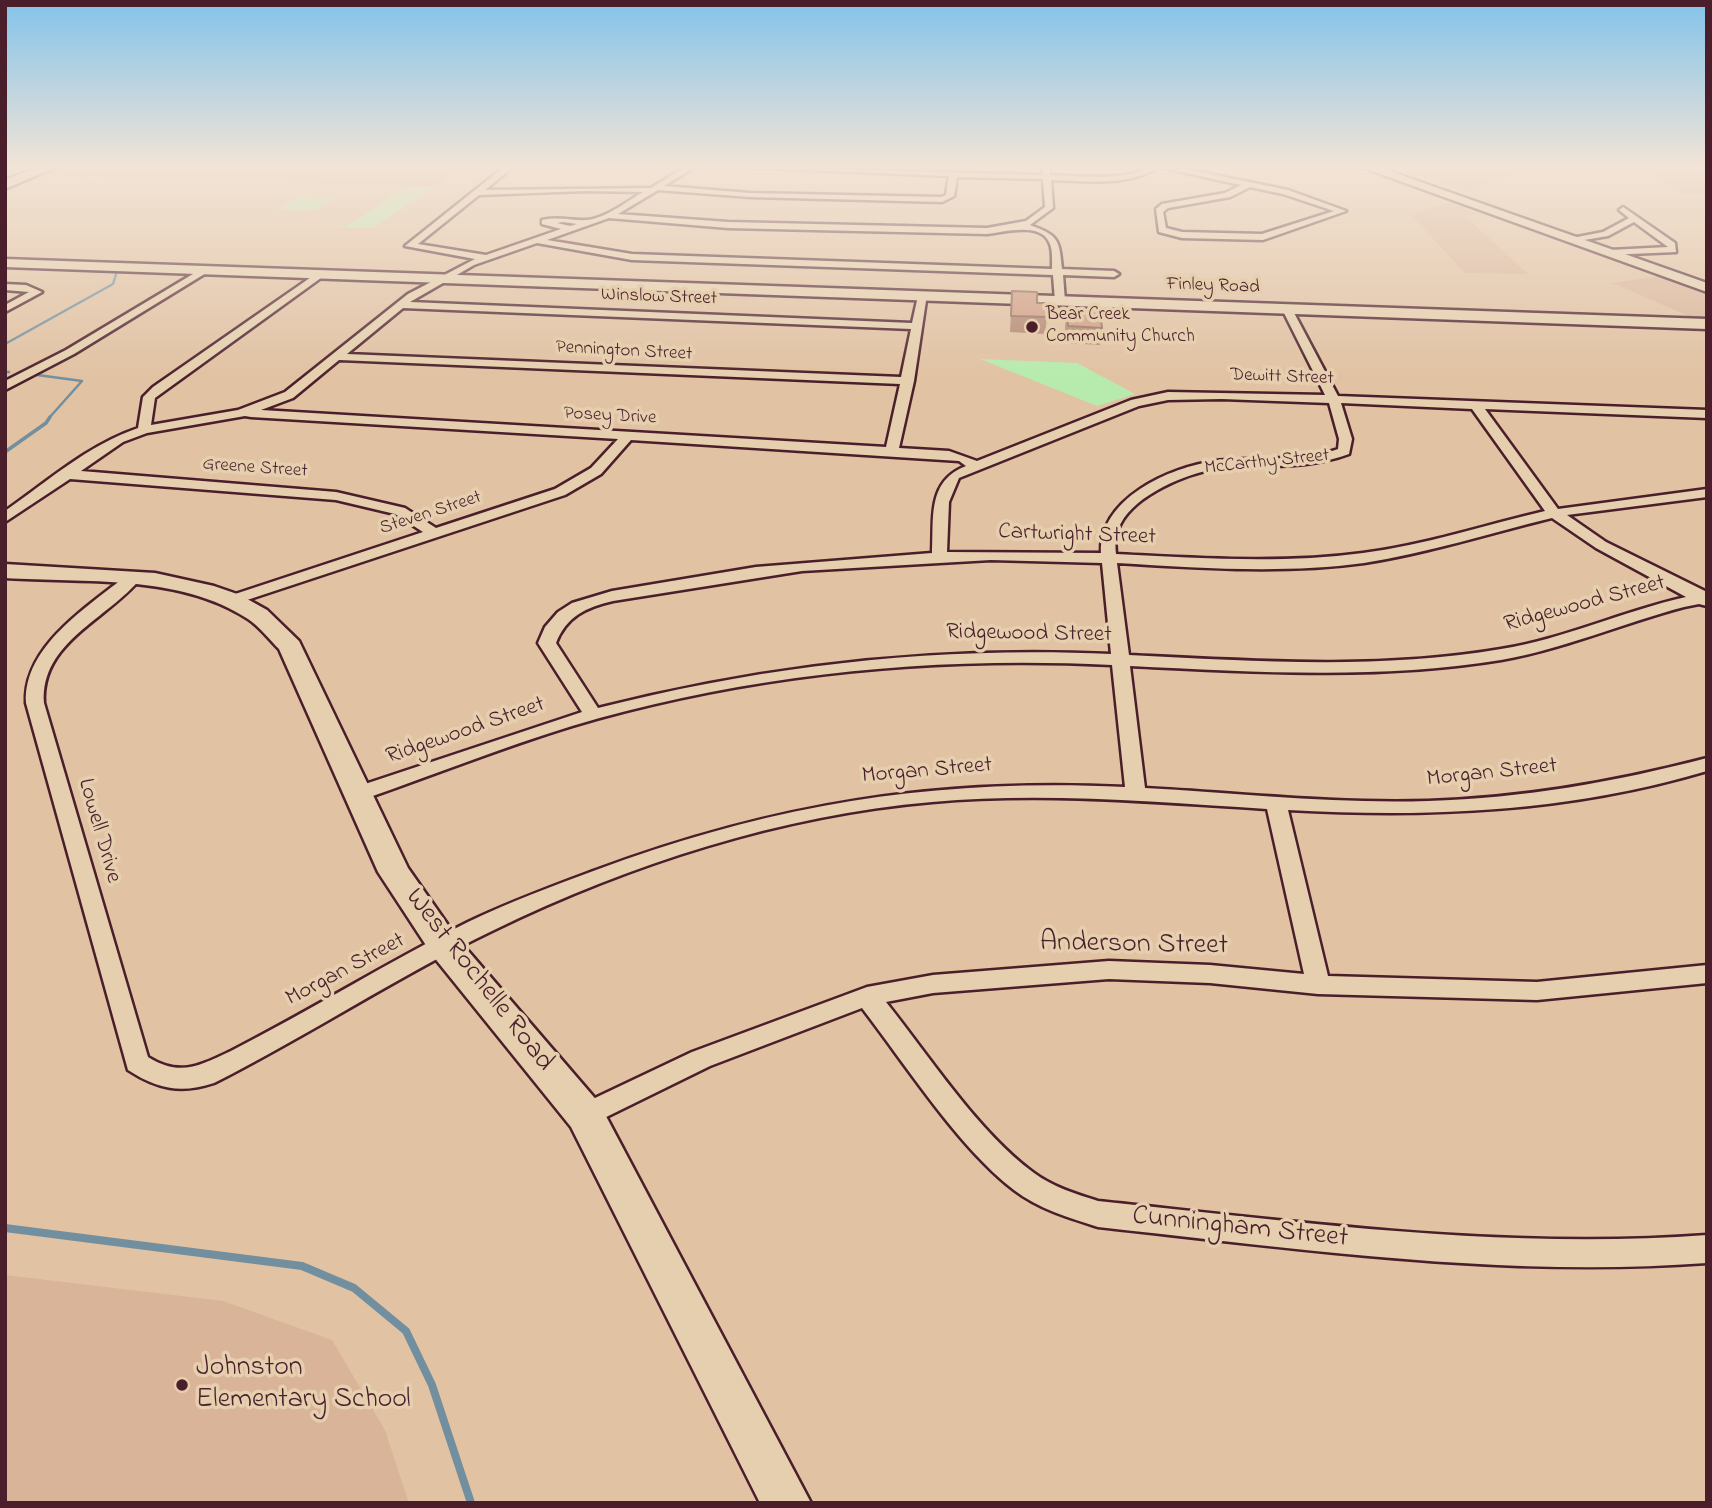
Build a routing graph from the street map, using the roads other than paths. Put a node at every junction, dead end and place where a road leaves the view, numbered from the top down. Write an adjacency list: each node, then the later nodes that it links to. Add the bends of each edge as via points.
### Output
1 (420, 237): 10 (street, via 410,246)
2 (550, 237): 8 (street)
3 (1051, 237): 13 (street)
4 (1567, 237): 7 (street)
5 (1583, 237): 7 (street)
6 (1661, 237): 9 (street, via 1673,250)
7 (1572, 239): 9 (street)
8 (538, 241): 10 (street); 13 (street, via 632,257)
9 (1610, 253): 18 (street)
10 (483, 257): 16 (street)
11 (5, 263): 12 (street, Finley Road)
12 (206, 270): 15 (street, Finley Road); 28 (street)
13 (1058, 272): 14 (street); 20 (street)
14 (1114, 274)
15 (320, 275): 16 (street, Finley Road); 33 (street, via 149,397)
16 (446, 279): 19 (street, Finley Road); 21 (street)
17 (5, 287): 22 (street, via 37,292)
18 (1707, 288)
19 (923, 296): 20 (street, Finley Road); 25 (street)
20 (1060, 301): 23 (street, Finley Road)
21 (400, 305): 25 (street, Winslow Street); 26 (street)
22 (5, 309)
23 (1287, 309): 24 (street, Finley Road); 29 (street, McCarthy Street)
24 (1707, 324)
25 (916, 326): 27 (street)
26 (340, 356): 27 (street, Pennington Street); 31 (street, via 289,395)
27 (908, 381): 35 (street)
28 (5, 386)
29 (1335, 400): 30 (street, Dewitt Street); 36 (street, Dewitt Street, via 1222,395 1151,399); 43 (street, McCarthy Street, via 1347,443 1339,455 1320,460 1215,464 1185,474 1132,502 1117,517 1110,532)
30 (1476, 405): 32 (street, Dewitt Street); 39 (street)
31 (241, 413): 33 (street); 34 (street, Posey Drive)
32 (1707, 414)
33 (144, 430): 37 (street, via 106,444)
34 (626, 438): 35 (street, Posey Drive); 41 (street, Steven Street, via 596,471 560,492)
35 (892, 452): 36 (street, Posey Drive, via 949,455)
36 (974, 465): 42 (street, Dewitt Street, via 946,484)
37 (64, 474): 40 (street); 41 (street, Greene Street, via 349,498 400,511)
38 (1707, 493): 39 (street, Cartwright Street)
39 (1554, 513): 43 (street, Cartwright Street, via 1399,552 1339,561 1285,565); 46 (street, via 1601,545)
40 (5, 517)
41 (434, 533): 47 (street, Steven Street)
42 (939, 556): 43 (street, Cartwright Street); 49 (street, Cartwright Street, via 704,579 594,601 571,610 550,631 547,643)
43 (1109, 558): 48 (street, McCarthy Street)
44 (5, 571): 45 (street, West Rochelle Road)
45 (133, 578): 47 (street, West Rochelle Road, via 177,584); 58 (street, Lowell Drive, via 42,665 35,681 35,704 137,1063 162,1079 178,1081)
46 (1705, 599): 48 (street, Ridgewood Street, via 1514,652 1411,663 1273,669)
47 (232, 600): 51 (street, West Rochelle Road, via 259,615 290,646)
48 (1121, 660): 49 (street, Ridgewood Street, via 1007,656 899,660 746,680); 52 (street, McCarthy Street)
49 (593, 715): 51 (street, Ridgewood Street)
50 (1707, 764): 53 (street, Morgan Street, via 1639,782 1448,808)
51 (360, 793): 54 (street, West Rochelle Road, via 394,872)
52 (1136, 794): 53 (street, Morgan Street); 54 (street, Morgan Street, via 980,792 894,799 798,815 644,859 477,928)
53 (1276, 804): 56 (street)
54 (445, 947): 58 (street, Morgan Street); 59 (street, West Rochelle Road)
55 (1707, 974): 56 (street, Anderson Street, via 1537,991)
56 (1318, 985): 57 (street, Anderson Street, via 1109,970 945,983)
57 (867, 996): 59 (street, Anderson Street, via 701,1059); 60 (street, Cunningham Street, via 991,1154 1062,1203 1098,1214 1432,1249 1626,1255)
58 (205, 1074)
59 (584, 1115): 61 (street, West Rochelle Road)
60 (1707, 1249)
61 (786, 1503)

